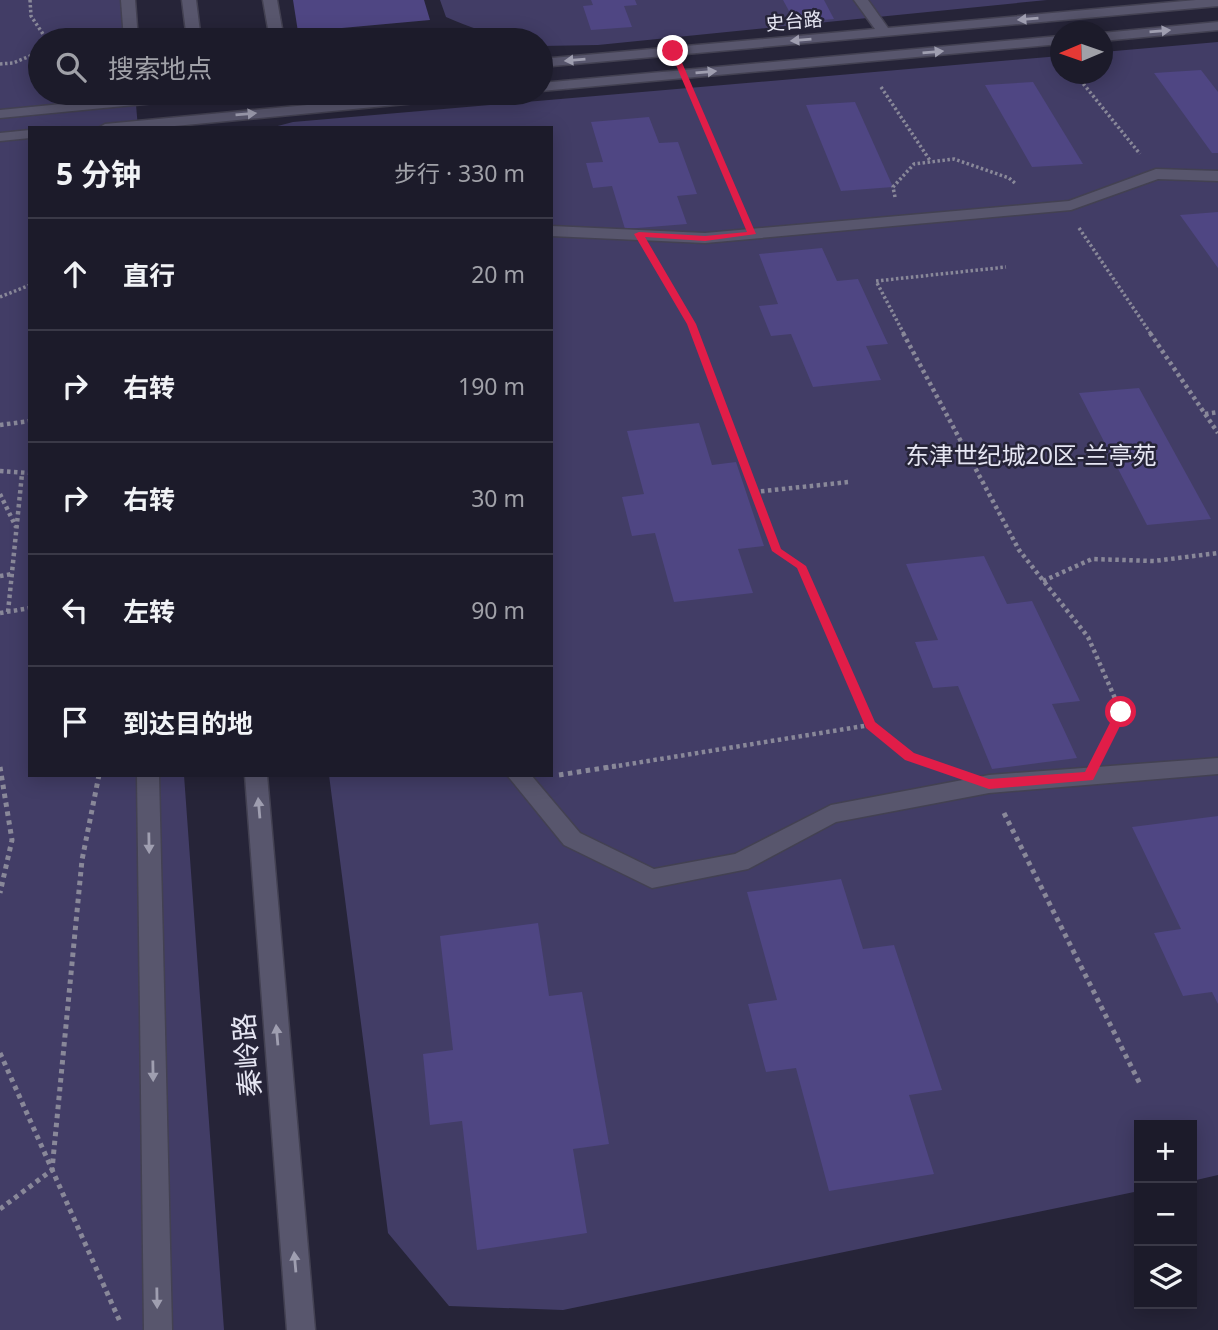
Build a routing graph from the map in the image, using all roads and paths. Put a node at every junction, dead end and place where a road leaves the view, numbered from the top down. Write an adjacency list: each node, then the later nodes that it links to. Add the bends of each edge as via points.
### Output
1 (30, 0): 8 (path, via 31,16)
2 (128, 0): 9 (street)
3 (189, 0): 10 (street)
4 (270, 0): 11 (street)
5 (861, 0): 12 (street)
6 (1218, 2): 12 (street, 史台路, one-way to 12)
7 (1218, 26): 13 (street, one-way to 7)
8 (39, 28)
9 (130, 28)
10 (192, 28)
11 (275, 28)
12 (884, 32): 16 (street, 史台路, one-way to 16)
13 (1113, 36)
14 (1050, 41): 18 (street, 史台路, one-way to 14)
15 (28, 57): 17 (path)
16 (553, 62)
17 (0, 64)
18 (684, 74): 20 (street, 史台路); 39 (path)
19 (1083, 84): 32 (path)
20 (553, 86)
21 (881, 87): 31 (path)
22 (71, 105): 26 (street)
23 (135, 105): 28 (street)
24 (202, 105): 27 (street)
25 (369, 105): 27 (street, one-way to 25)
26 (0, 114)
27 (203, 123): 28 (street)
28 (136, 126)
29 (28, 134): 30 (street)
30 (0, 137)
31 (931, 162): 35 (path, via 954,159 1009,178); 36 (path, via 914,164 893,187)
32 (1156, 174): 33 (street); 34 (street)
33 (1218, 176)
34 (1064, 206): 35 (street); 44 (path)
35 (1042, 208): 36 (street)
36 (898, 221): 39 (street)
37 (553, 231): 38 (street)
38 (639, 234): 39 (street, via 705,238); 52 (path, via 692,324)
39 (752, 234)
40 (1006, 267): 58 (path, via 876,281 1019,550)
41 (28, 286): 42 (path)
42 (0, 297)
43 (1218, 412): 44 (path)
44 (1205, 414): 47 (path)
45 (28, 421): 46 (path)
46 (0, 425)
47 (1218, 433)
48 (0, 471): 50 (path)
49 (28, 473): 50 (path)
50 (22, 474): 54 (path)
51 (849, 482): 52 (path)
52 (754, 492): 62 (path, via 777,551 801,566)
53 (0, 494): 54 (path)
54 (16, 527): 56 (path)
55 (1218, 553): 58 (path, via 1154,561 1092,559)
56 (12, 574): 57 (path); 60 (path)
57 (0, 576)
58 (1043, 581): 66 (path, via 1088,637 1121,712)
59 (28, 608): 60 (path)
60 (8, 612): 61 (path)
61 (0, 613)
62 (870, 725): 65 (path); 71 (path, via 909,756)
63 (1218, 766): 66 (street)
64 (0, 768): 72 (path, via 12,840)
65 (553, 773)
66 (1089, 776): 71 (street)
67 (99, 777): 75 (path, via 82,860)
68 (148, 777): 78 (street, one-way to 78)
69 (256, 777): 79 (street, 秦岭路, one-way to 69)
70 (521, 778): 71 (street, via 572,839 652,879 740,862 831,814)
71 (989, 784): 74 (path)
72 (0, 893)
73 (0, 1053): 75 (path)
74 (1140, 1084)
75 (52, 1170): 76 (path); 77 (path)
76 (0, 1209)
77 (124, 1330)
78 (158, 1330)
79 (301, 1330)

